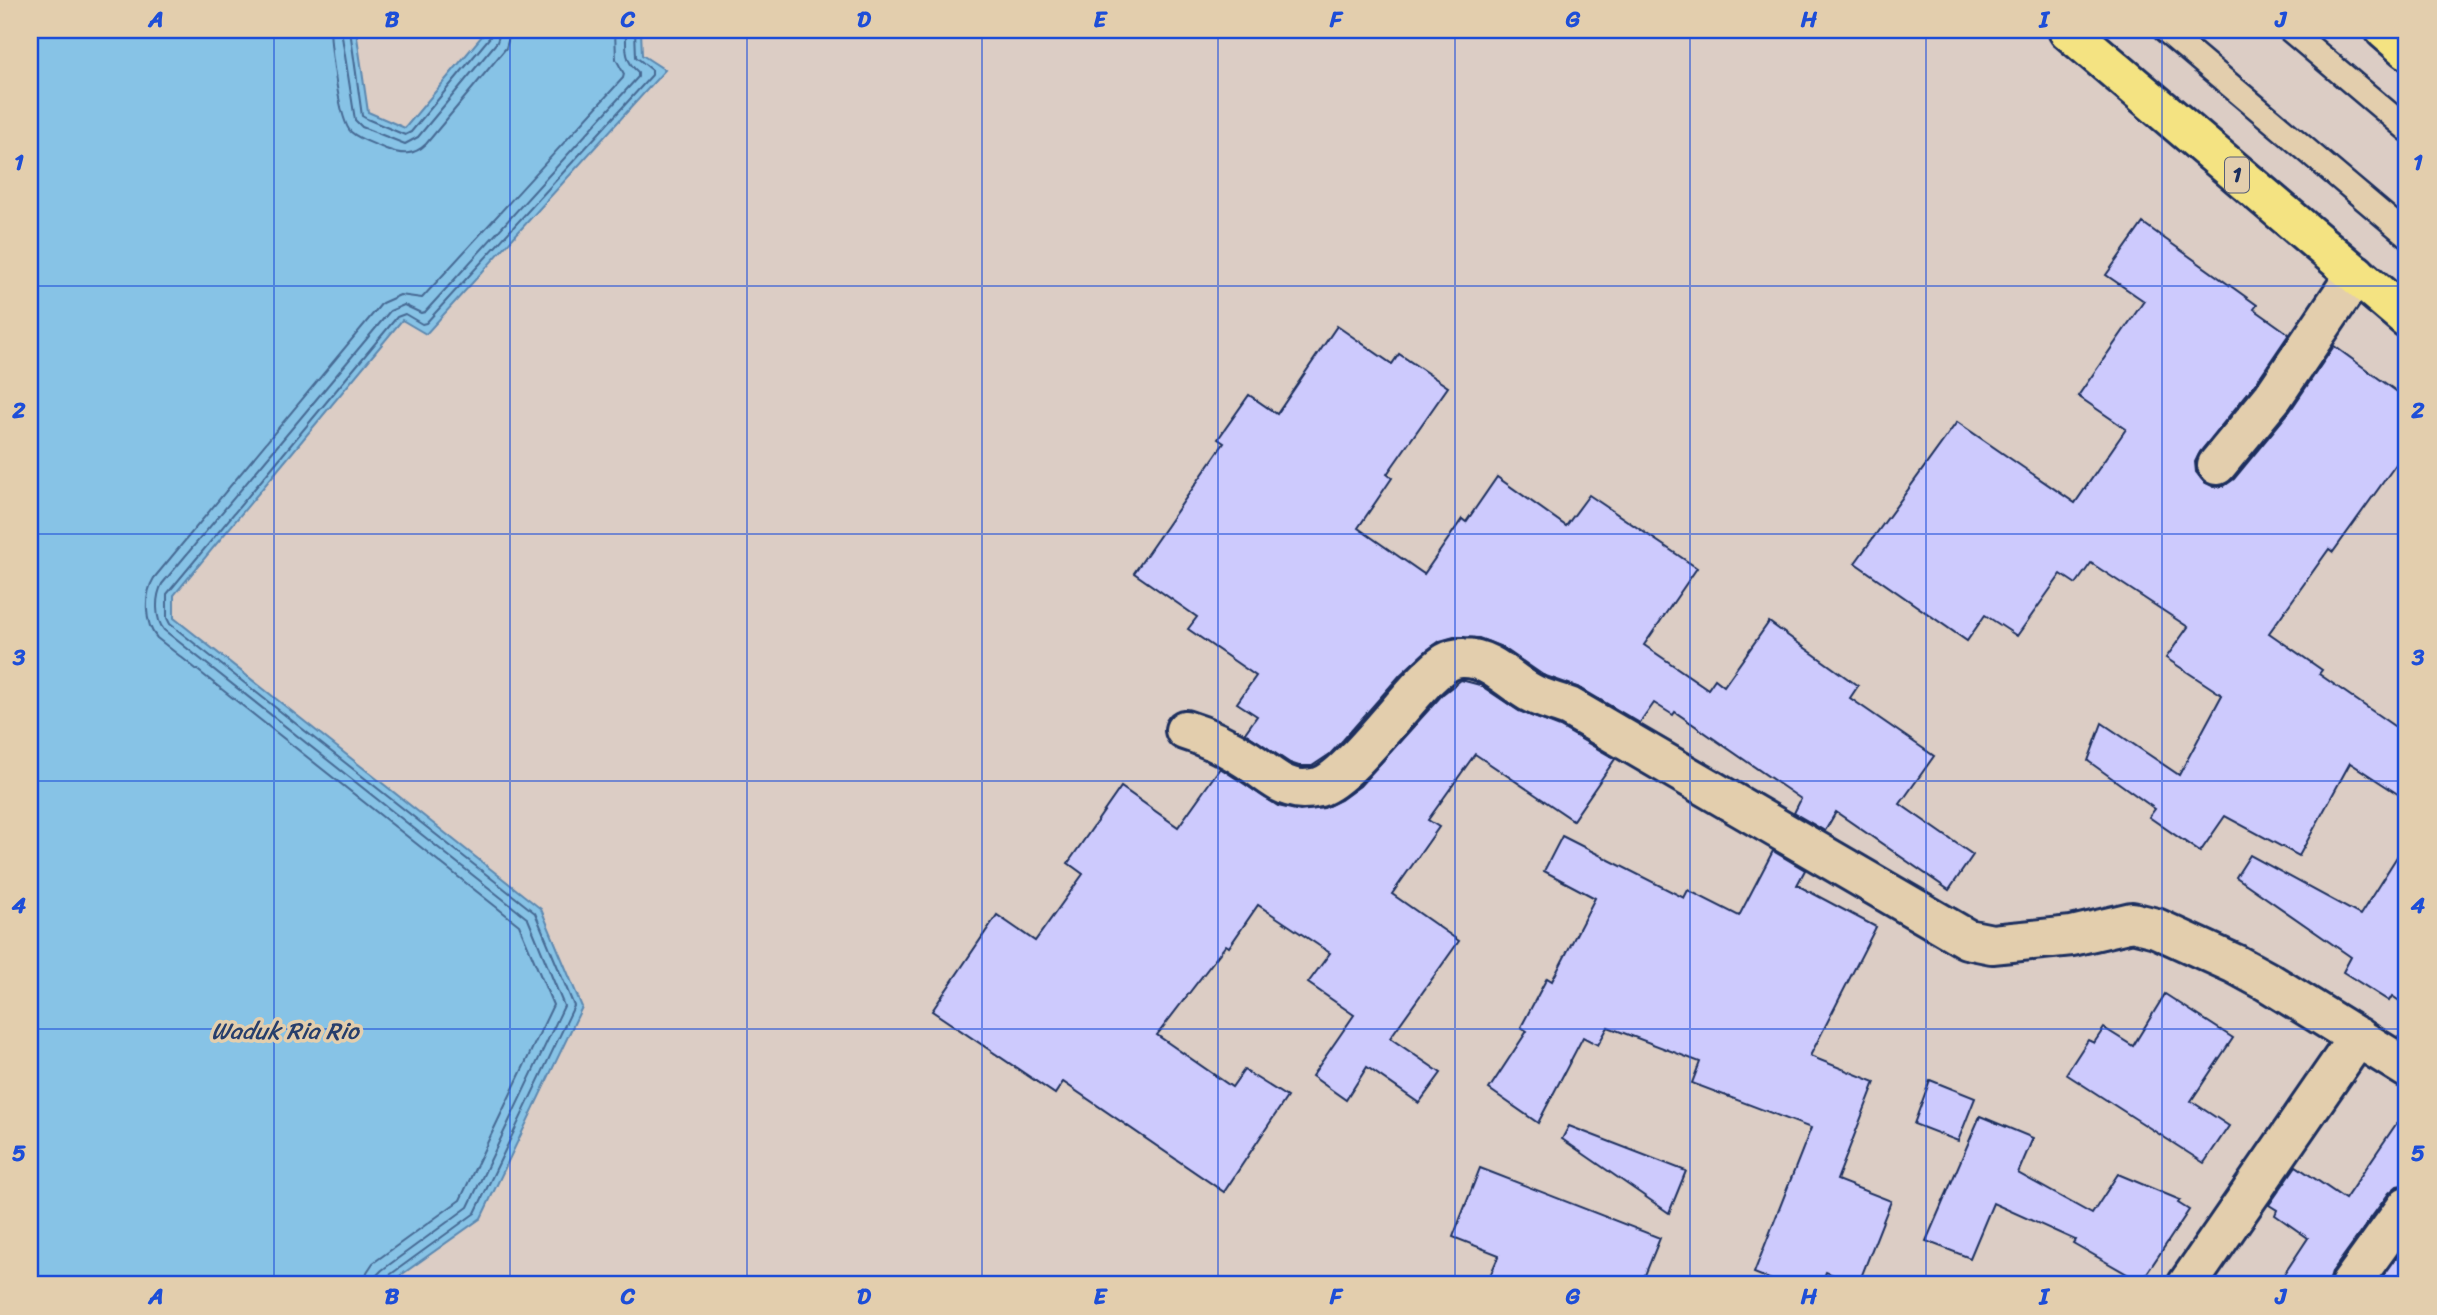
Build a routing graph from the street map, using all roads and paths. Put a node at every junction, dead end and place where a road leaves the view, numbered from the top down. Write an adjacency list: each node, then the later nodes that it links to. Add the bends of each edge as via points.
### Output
1 (2068, 30): 8 (highway, 1)
2 (2165, 30): 7 (lane)
3 (2290, 30): 6 (lane)
4 (2385, 30): 5 (highway)
5 (2407, 49)
6 (2407, 129)
7 (2407, 235)
8 (2356, 274): 9 (highway, 1); 10 (street, via 2273,397)
9 (2407, 318)
10 (2217, 465)
11 (1185, 730): 12 (street, via 1249,760 1275,782 1301,789 1321,787 1359,755 1445,662 1462,657 1480,660 1530,693 1569,707 1967,939 1992,944 2072,936 2132,922 2156,928 2235,964)
12 (2358, 1037): 13 (street); 15 (street)
13 (2407, 1068)
14 (2407, 1206): 16 (street)
15 (2187, 1285)
16 (2350, 1285)

